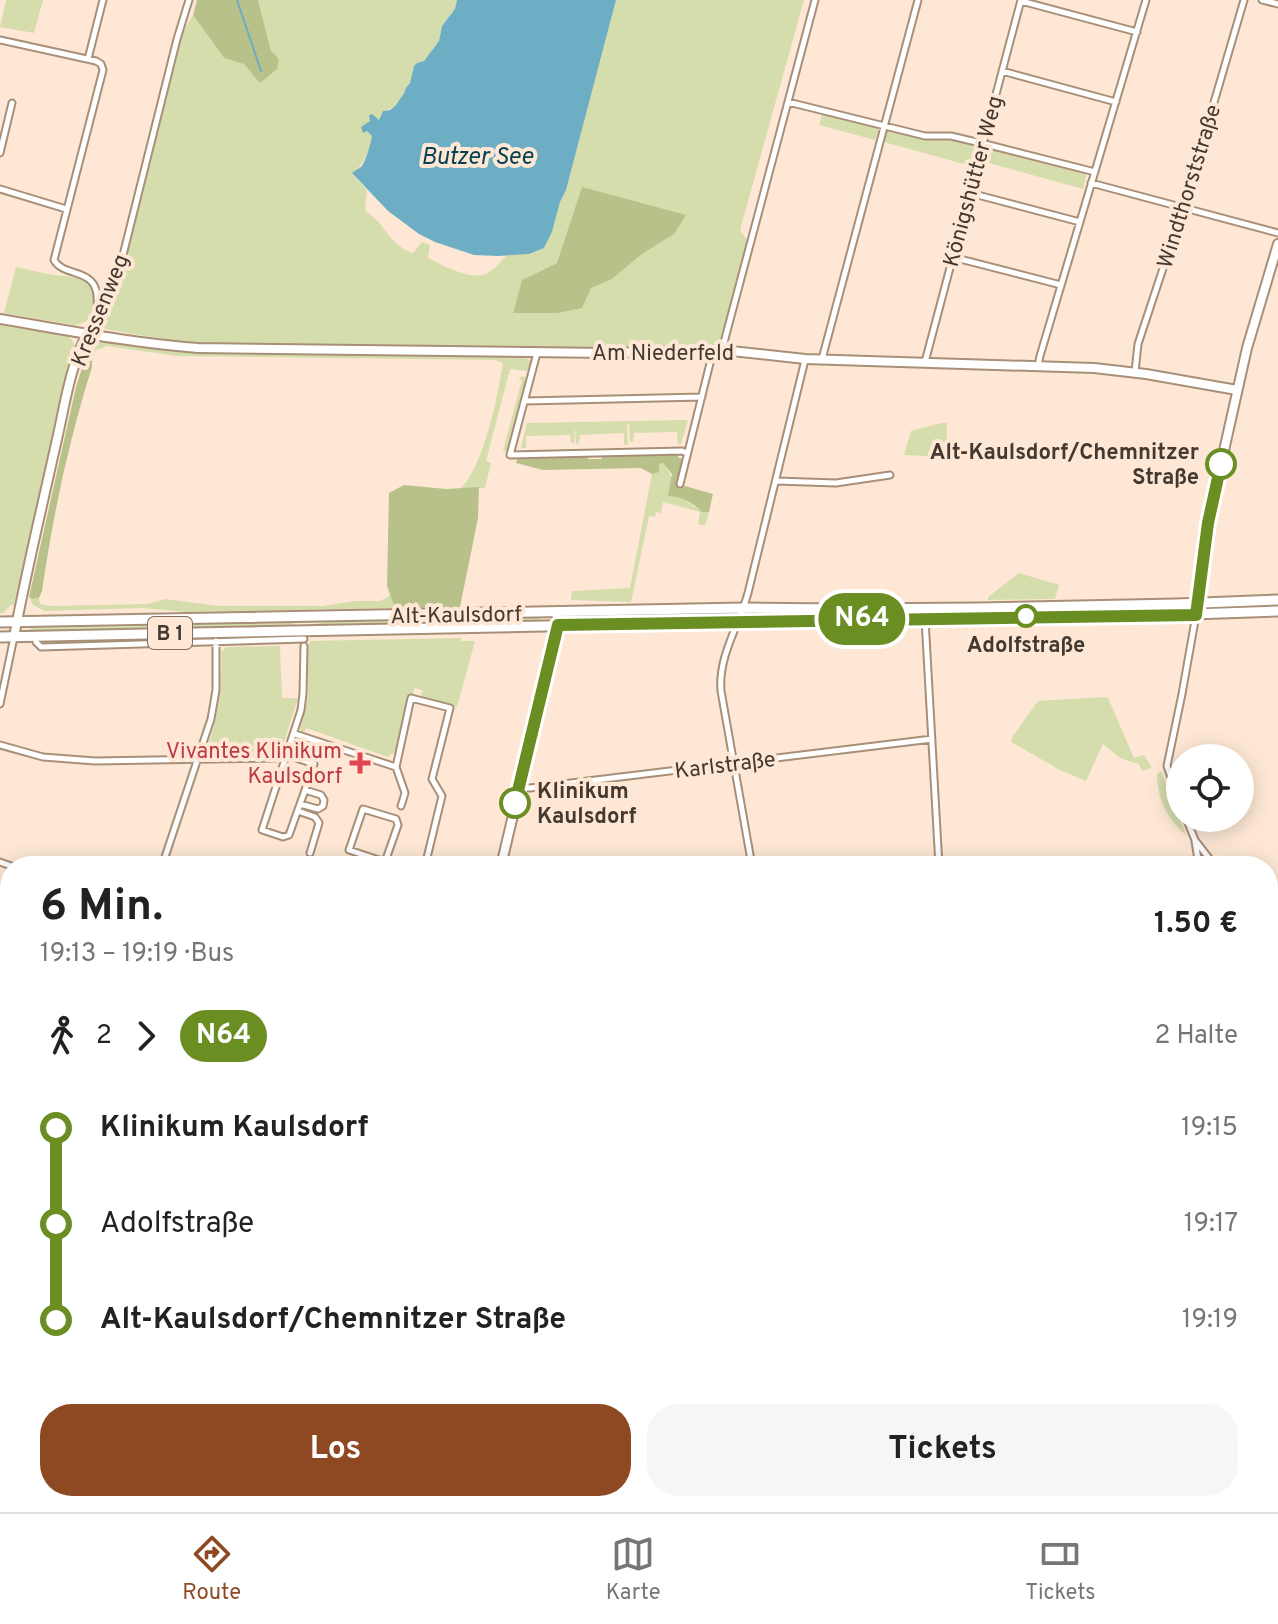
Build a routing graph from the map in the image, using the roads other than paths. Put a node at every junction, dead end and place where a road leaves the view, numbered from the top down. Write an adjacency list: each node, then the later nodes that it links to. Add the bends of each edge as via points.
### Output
1 (103, 0): 12 (street)
2 (189, 0): 31 (street, Kressenweg, via 123,255)
3 (815, 0): 14 (street)
4 (918, 0): 17 (street)
5 (1146, 0): 10 (street)
6 (1244, 0): 24 (street, Windthorststraße)
7 (1262, 0): 9 (street)
8 (1021, 1): 10 (street); 13 (street, Königshütter Weg)
9 (1278, 4)
10 (1137, 32): 15 (street)
11 (0, 40): 12 (street)
12 (88, 59): 25 (street, via 103,70)
13 (1002, 71): 15 (street); 18 (street, Königshütter Weg)
14 (788, 102): 17 (street); 34 (street)
15 (1116, 102): 20 (street)
16 (12, 103): 19 (street)
17 (884, 126): 18 (street); 37 (street)
18 (983, 144): 20 (street); 23 (street, Königshütter Weg)
19 (0, 153)
20 (1095, 172): 21 (street)
21 (1091, 183): 24 (street); 26 (street)
22 (0, 189): 25 (street)
23 (970, 193): 26 (street); 29 (street, Königshütter Weg)
24 (1183, 208): 27 (street); 40 (street, Windthorststraße, via 1138,344)
25 (66, 209): 31 (street, via 54,260 93,285)
26 (1080, 222): 30 (street)
27 (1278, 233)
28 (1278, 244): 41 (street)
29 (952, 257): 30 (street); 38 (street, Königshütter Weg)
30 (1061, 285): 39 (street)
31 (97, 318): 33 (street, Kressenweg)
32 (0, 319): 33 (street, Am Niederfeld)
33 (87, 334): 35 (street, Am Niederfeld, via 198,348); 55 (street, Kressenweg, via 67,398)
34 (718, 350): 35 (street, Am Niederfeld); 36 (street, Am Niederfeld); 42 (street)
35 (537, 352): 43 (street)
36 (805, 359): 37 (street, Am Niederfeld); 46 (street)
37 (822, 359): 38 (street, Am Niederfeld)
38 (925, 363): 39 (street, Am Niederfeld)
39 (1038, 366): 40 (street, Am Niederfeld)
40 (1135, 372): 41 (street, Am Niederfeld)
41 (1237, 390): 49 (street, via 1208,523)
42 (702, 397): 43 (street); 44 (street)
43 (525, 401): 44 (street, via 510,455)
44 (687, 453): 47 (street)
45 (890, 475): 46 (street, via 836,483)
46 (776, 481): 50 (street)
47 (680, 484)
48 (1278, 600): 49 (main road, Alt-Kaulsdorf / B 1)
49 (1198, 603): 50 (main road, Alt-Kaulsdorf / B 1); 53 (street)
50 (744, 608): 52 (main road, Alt-Kaulsdorf / B 1); 57 (street)
51 (1278, 611): 53 (main road, Alt-Kaulsdorf / B 1)
52 (556, 612): 55 (main road, Alt-Kaulsdorf / B 1); 58 (street)
53 (1196, 615): 54 (main road, Alt-Kaulsdorf / B 1); 65 (street)
54 (925, 618): 57 (main road, Alt-Kaulsdorf / B 1); 64 (street)
55 (17, 621): 56 (main road, B 1); 60 (street, Kressenweg)
56 (0, 622)
57 (739, 622): 58 (main road, Alt-Kaulsdorf / B 1); 70 (street, via 724,654 720,682)
58 (558, 625): 61 (main road, Alt-Kaulsdorf / B 1); 72 (street)
59 (0, 637): 60 (main road, B 1)
60 (14, 637): 61 (main road, Alt-Kaulsdorf / B 1); 62 (street)
61 (216, 637): 63 (street, Alt-Kaulsdorf, via 304,642 303,694); 69 (street, via 216,690)
62 (0, 704)
63 (295, 734): 67 (street); 71 (street)
64 (932, 739): 70 (street, Karlstraße); 85 (street)
65 (1171, 744)
66 (0, 745): 69 (street, via 69,760)
67 (287, 755): 73 (street, via 314,764); 74 (street, via 262,830 289,835)
68 (275, 758): 69 (street)
69 (199, 759): 79 (street)
70 (733, 763): 72 (street, Karlstraße); 84 (street)
71 (396, 767): 75 (street, via 405,793); 82 (street, via 411,698 450,708 432,779 442,796 441,806)
72 (519, 787): 83 (street)
73 (305, 790): 74 (street); 74 (street, via 321,795 324,804 316,810)
74 (299, 808): 78 (street, via 319,821)
75 (396, 819): 80 (street, via 363,809 349,850); 81 (street)
76 (1192, 832): 77 (street)
77 (1195, 840): 86 (street); 87 (street)
78 (310, 853)
79 (165, 856)
80 (367, 856)
81 (387, 856)
82 (426, 856)
83 (503, 856)
84 (750, 856)
85 (938, 856)
86 (1197, 856)
87 (1205, 856)

